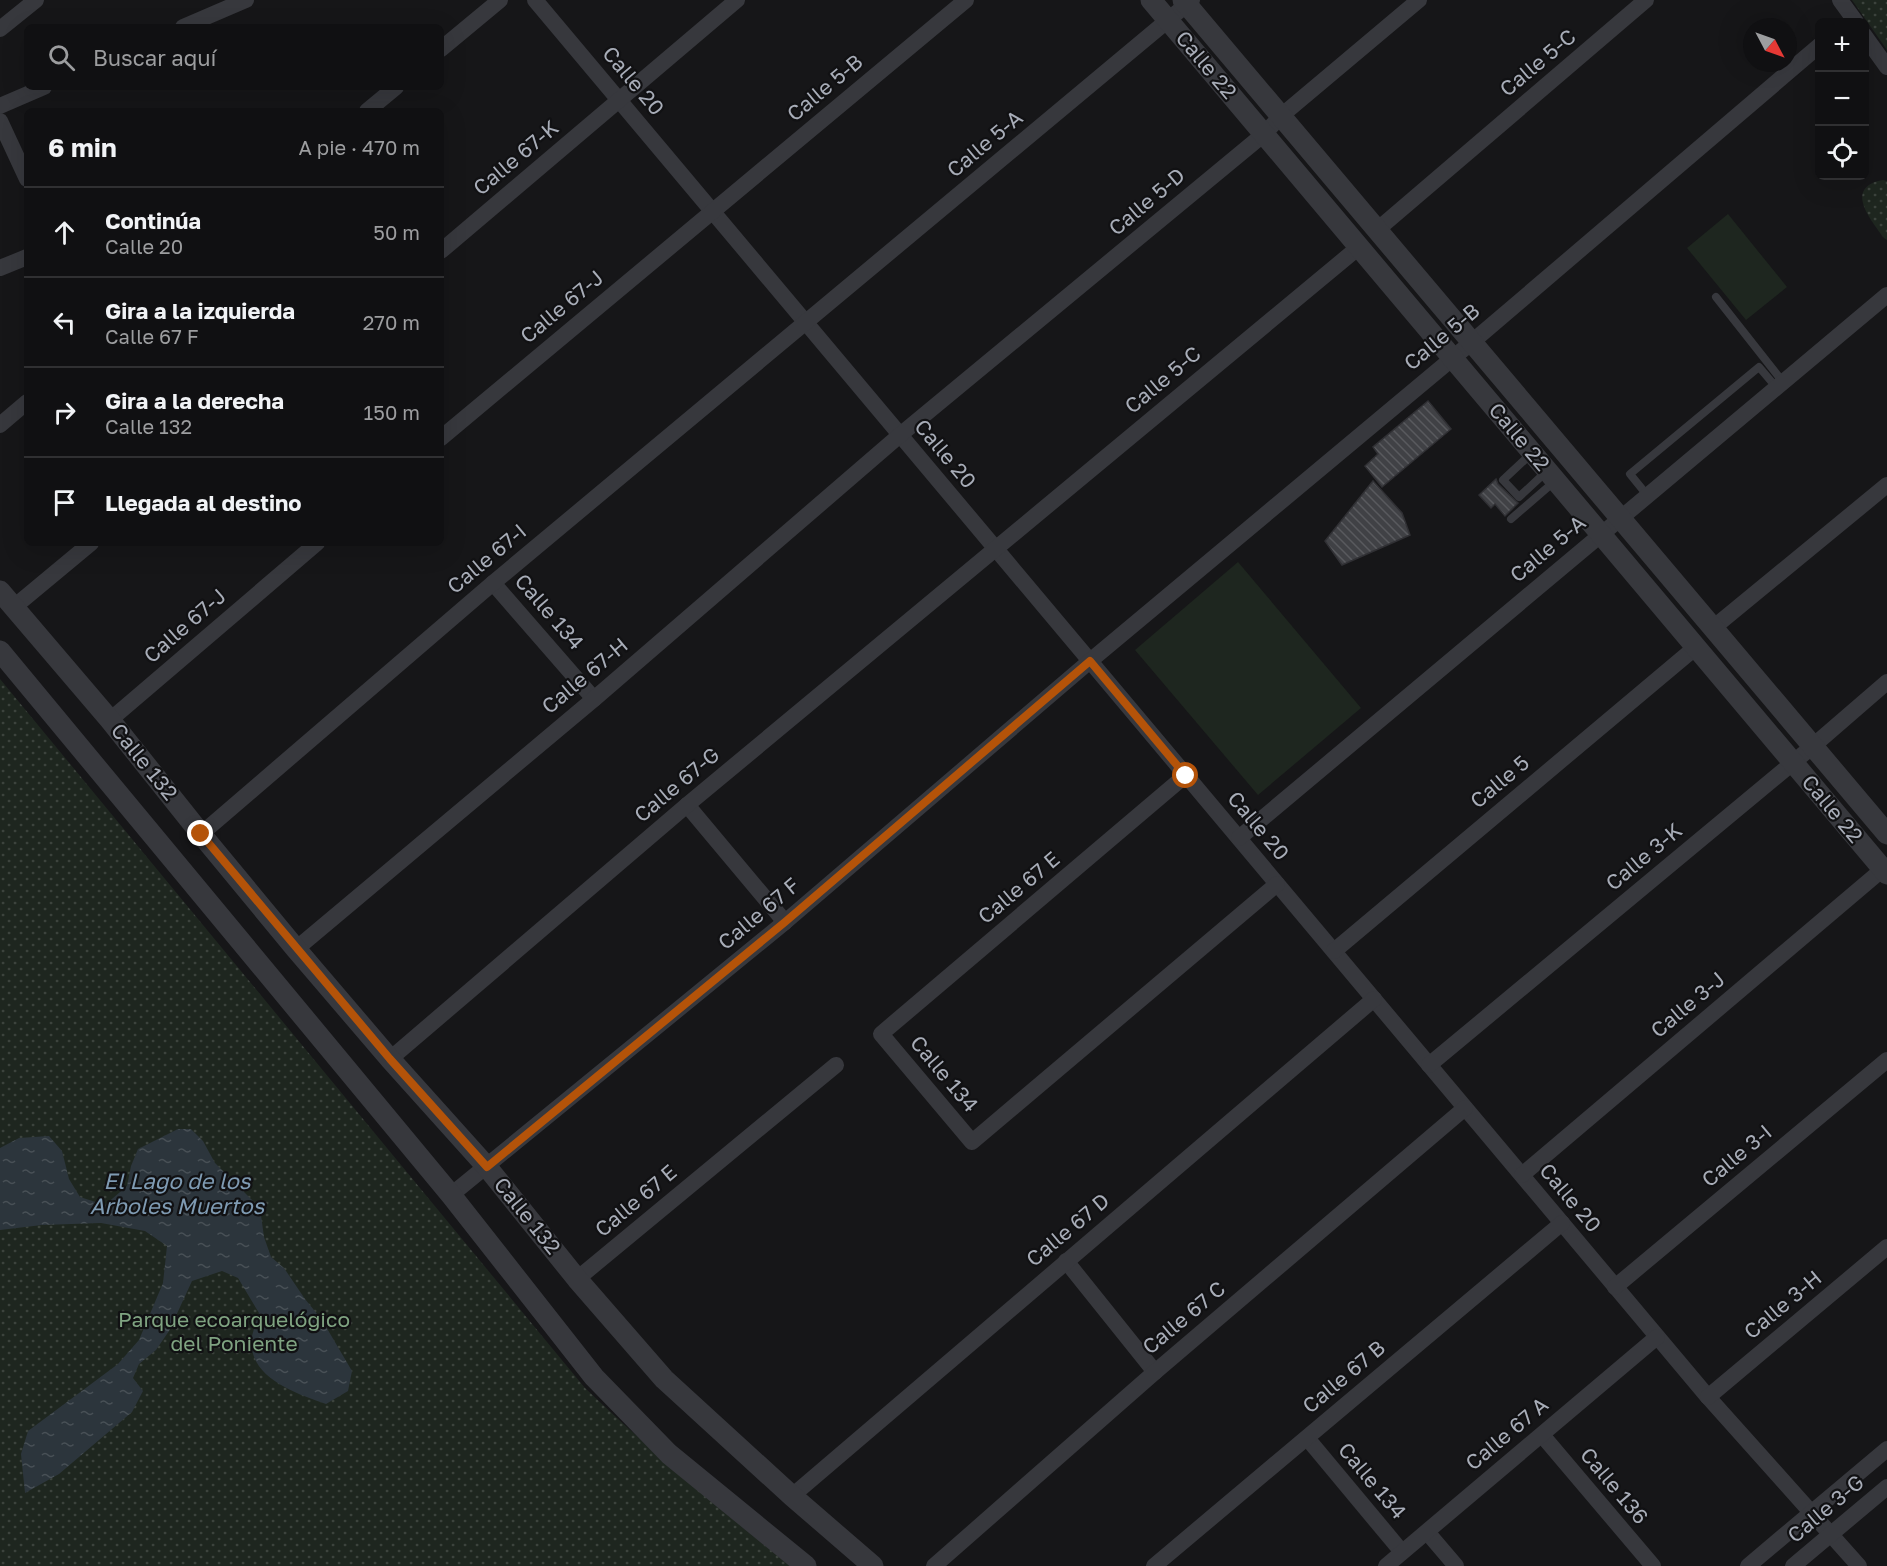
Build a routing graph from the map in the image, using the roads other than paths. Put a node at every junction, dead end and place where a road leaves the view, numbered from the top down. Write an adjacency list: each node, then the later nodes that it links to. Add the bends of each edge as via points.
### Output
1 (36, 0): 15 (street)
2 (246, 0): 14 (street)
3 (500, 0): 17 (street)
4 (535, 0): 22 (street, Calle 20)
5 (737, 0): 22 (street)
6 (966, 0): 29 (street, Calle 5-B)
7 (1151, 0): 13 (street, Calle 22)
8 (1419, 0): 25 (street, Calle 5-D)
9 (1646, 0): 30 (street, Calle 5-C)
10 (1840, 0): 12 (street)
11 (1187, 1): 13 (street, Calle 5-A); 25 (street, Calle 22)
12 (1849, 18)
13 (1168, 20): 27 (street, Calle 22); 37 (street, Calle 5-A)
14 (190, 24)
15 (0, 29)
16 (1869, 42): 19 (street)
17 (444, 47)
18 (1815, 49): 38 (street, Calle 5-B)
19 (1887, 67)
20 (37, 90): 23 (street)
21 (392, 90): 24 (street)
22 (619, 100): 29 (street, Calle 20); 32 (street, Calle 67-K)
23 (0, 106)
24 (371, 108)
25 (1281, 116): 27 (street, Calle 5-D); 30 (street, Calle 22)
26 (0, 121): 28 (street)
27 (1264, 134): 31 (street, Calle 22); 44 (street, Calle 5-D)
28 (24, 173)
29 (712, 210): 37 (street, Calle 20); 43 (street, Calle 67-J)
30 (1377, 230): 38 (street, Calle 22)
31 (1359, 247): 39 (street, Calle 22); 54 (street, Calle 5-C)
32 (444, 248)
33 (24, 258): 34 (street)
34 (0, 268)
35 (1887, 295): 40 (street, Calle 5-A)
36 (1716, 297): 40 (lane)
37 (806, 322): 44 (street, Calle 20); 55 (street, Calle 67-I)
38 (1472, 342): 39 (street, Calle 5-B); 49 (street, Calle 22)
39 (1452, 357): 45 (street, Calle 22); 60 (street, Calle 5-B)
40 (1780, 384): 48 (street, Calle 5-A); 48 (lane, via 1759,367 1630,474)
41 (24, 405): 42 (street)
42 (0, 425)
43 (444, 435)
44 (900, 435): 54 (street, Calle 20); 62 (street, Calle 67-H)
45 (1532, 453): 46 (street, Calle 22); 46 (lane, via 1503,480 1519,496)
46 (1551, 476): 50 (lane); 51 (street, Calle 22)
47 (1887, 485): 57 (street)
48 (1647, 495): 49 (street, Calle 5-A)
49 (1620, 518): 51 (street, Calle 5-A); 57 (street, Calle 22)
50 (1511, 519)
51 (1601, 534): 58 (street, Calle 22); 70 (street, Calle 5-A)
52 (86, 546): 56 (street)
53 (313, 546): 63 (street, Calle 67-J)
54 (995, 548): 60 (street, Calle 20); 67 (street, Calle 67-G)
55 (493, 583): 62 (street, Calle 134); 68 (street, Calle 67-I)
56 (7, 599): 63 (street, Calle 132)
57 (1713, 628): 64 (street, Calle 22)
58 (1696, 647): 65 (street, Calle 22); 75 (street, Calle 5)
59 (0, 651): 85 (street, Calle 132)
60 (1090, 661): 66 (street, Calle 20); 73 (street, Calle 67 F)
61 (1887, 682): 64 (street, Calle 3-K)
62 (594, 699): 74 (street, Calle 67-H)
63 (110, 720): 68 (street, Calle 132)
64 (1813, 746): 65 (street, Calle 3-K); 69 (street, Calle 22)
65 (1793, 762): 71 (street, Calle 22); 81 (street, Calle 3-K)
66 (1186, 776): 70 (street, Calle 20); 77 (street, Calle 67 E)
67 (687, 805): 73 (street); 78 (street, Calle 67-G)
68 (201, 834): 74 (street, Calle 132)
69 (1887, 834)
70 (1239, 838): 72 (street, Calle 20)
71 (1885, 872): 84 (street, Calle 3-J)
72 (1277, 884): 75 (street, Calle 20); 77 (street, Calle 134, via 972,1142)
73 (785, 922): 83 (street, Calle 67 F)
74 (296, 949): 78 (street, Calle 132)
75 (1334, 951): 76 (street, Calle 20)
76 (1374, 999): 81 (street, Calle 20); 88 (street, Calle 67 D)
77 (881, 1034)
78 (390, 1059): 83 (street, Calle 132)
79 (1887, 1060): 90 (street, Calle 3-I)
80 (836, 1065): 89 (street, Calle 67 E)
81 (1429, 1065): 82 (street, Calle 20)
82 (1465, 1108): 84 (street, Calle 20); 92 (street, Calle 67 C)
83 (487, 1167): 85 (street, Calle 67 F); 89 (street, Calle 132)
84 (1522, 1175): 86 (street, Calle 20)
85 (451, 1195): 103 (street, Calle 132, via 594,1377 669,1454)
86 (1562, 1223): 90 (street, Calle 20); 95 (street, Calle 67 B)
87 (1887, 1247): 93 (street, Calle 3-H)
88 (1066, 1261): 92 (street); 98 (street, Calle 67 D)
89 (577, 1279): 98 (street, Calle 132, via 664,1379)
90 (1616, 1287): 91 (street, Calle 20)
91 (1658, 1337): 93 (street, Calle 20); 94 (street, Calle 67 A)
92 (1155, 1372): 105 (street, Calle 67 C)
93 (1708, 1397): 99 (street, Calle 20)
94 (1542, 1435): 100 (street, Calle 67 A); 109 (street, Calle 136)
95 (1307, 1437): 102 (street, Calle 134); 106 (street, Calle 67 B)
96 (1887, 1449): 99 (street, Calle 3-G)
97 (1887, 1487): 101 (street, Calle 3-G)
98 (792, 1496): 104 (street, Calle 132)
99 (1812, 1513): 101 (street, Calle 20); 110 (street, Calle 3-G)
100 (1427, 1532): 102 (street, Calle 67 A); 108 (street, Calle 134)
101 (1832, 1534): 111 (street, Calle 3-G); 112 (street, Calle 20)
102 (1402, 1552): 107 (street, Calle 67 A)
103 (806, 1566)
104 (873, 1566)
105 (934, 1566)
106 (1155, 1566)
107 (1386, 1566)
108 (1456, 1566)
109 (1653, 1566)
110 (1748, 1566)
111 (1793, 1566)
112 (1859, 1566)

